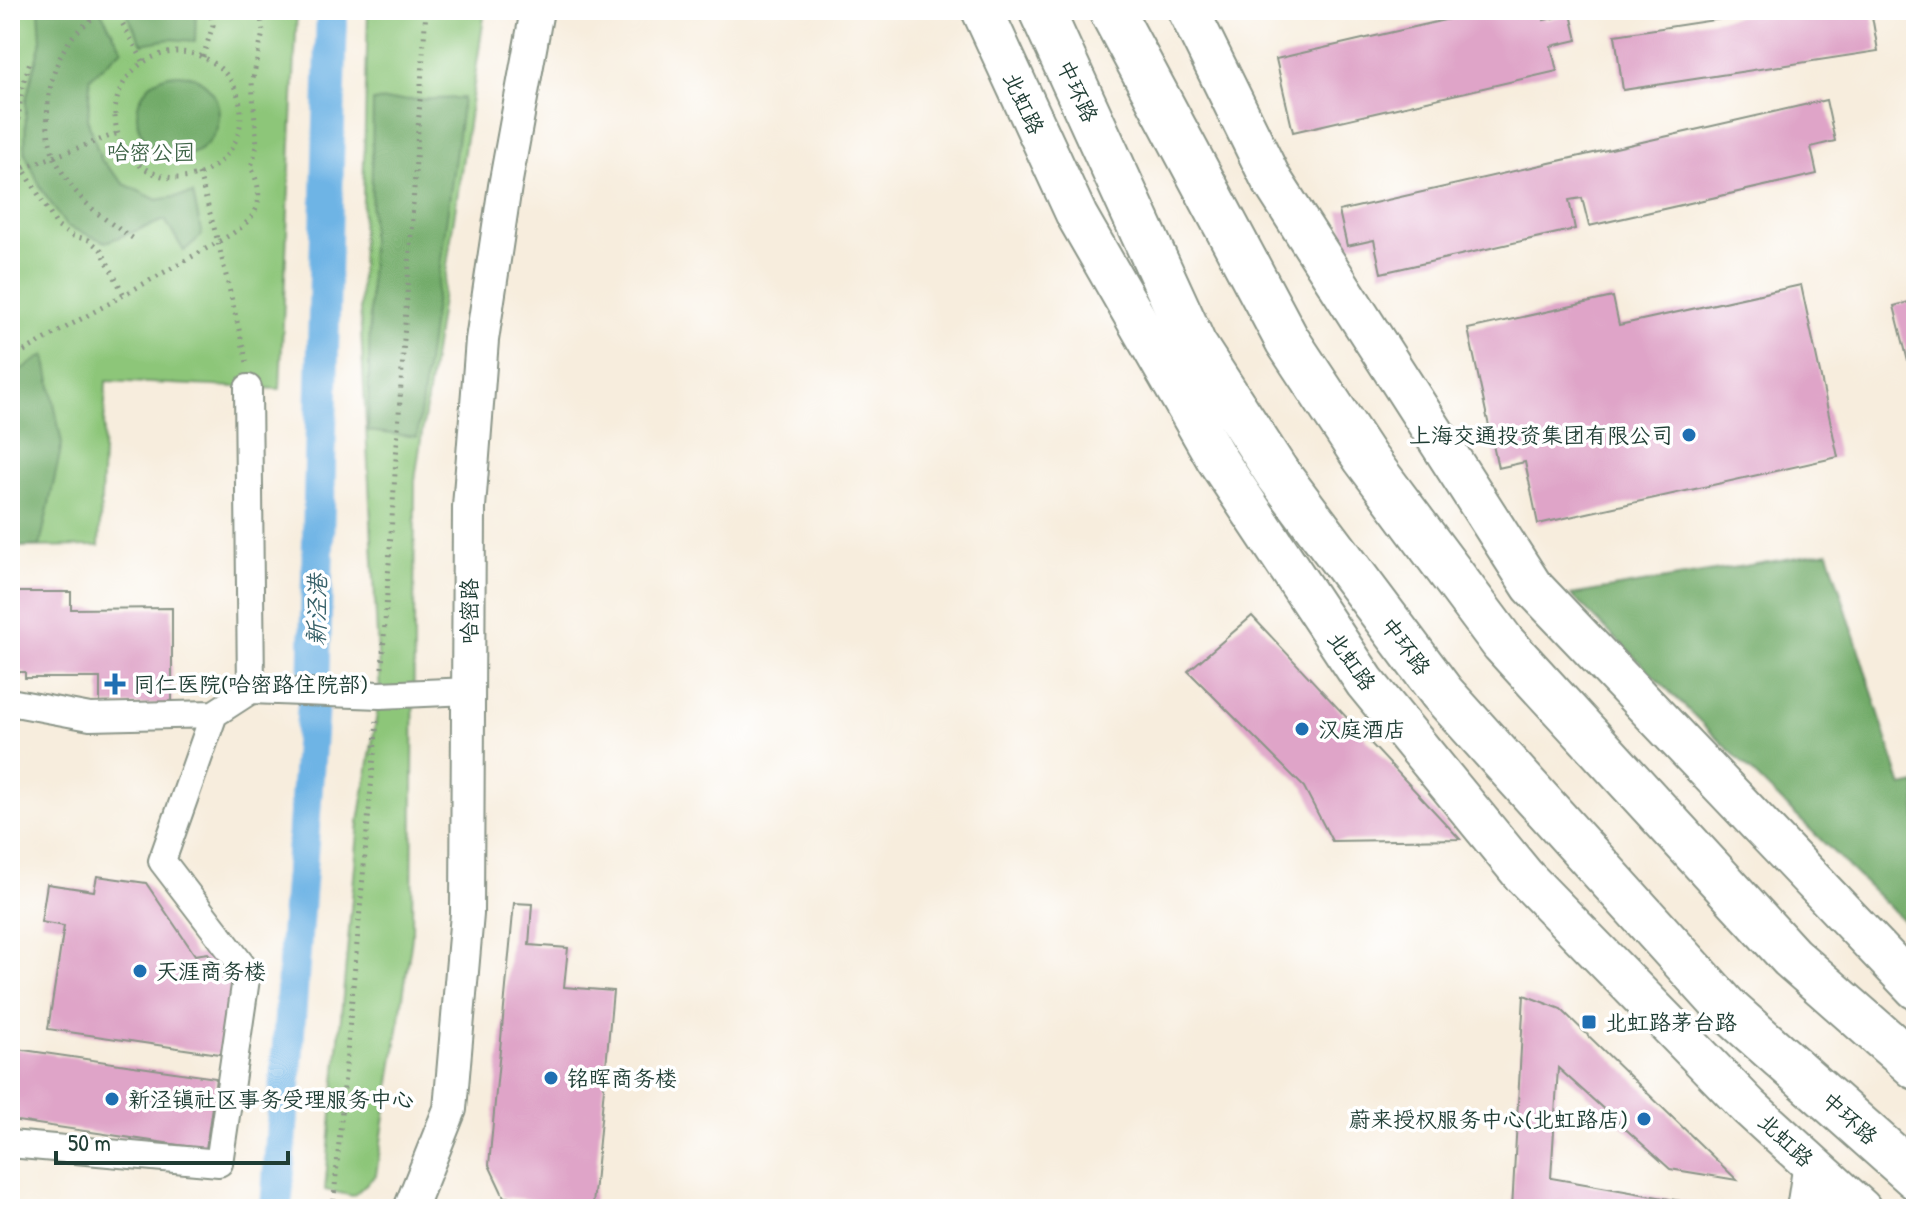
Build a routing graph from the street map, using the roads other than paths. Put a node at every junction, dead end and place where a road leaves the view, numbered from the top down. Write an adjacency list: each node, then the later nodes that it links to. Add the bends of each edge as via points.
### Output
1 (537, 10): 10 (street, 哈密路, via 482,340 469,507)
2 (982, 10): 16 (main road, 北虹路, via 1077,216 1216,458 1365,682 1524,876)
3 (1041, 10): 17 (highway, 中环路, via 1194,345 1277,473 1442,693 1718,998)
4 (1111, 10): 7 (highway)
5 (1139, 10): 7 (highway)
6 (1188, 10): 13 (main road, via 1271,179 1532,586)
7 (1287, 340): 14 (highway, via 1365,458 1503,643 1791,957)
8 (248, 388): 9 (street)
9 (251, 690): 10 (street, via 380,695); 12 (street)
10 (469, 691): 18 (street, 哈密路, via 467,914 450,1109)
11 (10, 702): 12 (street, via 90,717)
12 (214, 714): 15 (street, via 162,861 247,972 219,1163)
13 (1916, 989)
14 (1916, 1067)
15 (10, 1144)
16 (1810, 1163): 19 (street); 20 (main road, 北虹路)
17 (1916, 1177)
18 (410, 1209)
19 (1803, 1209)
20 (1861, 1209)

